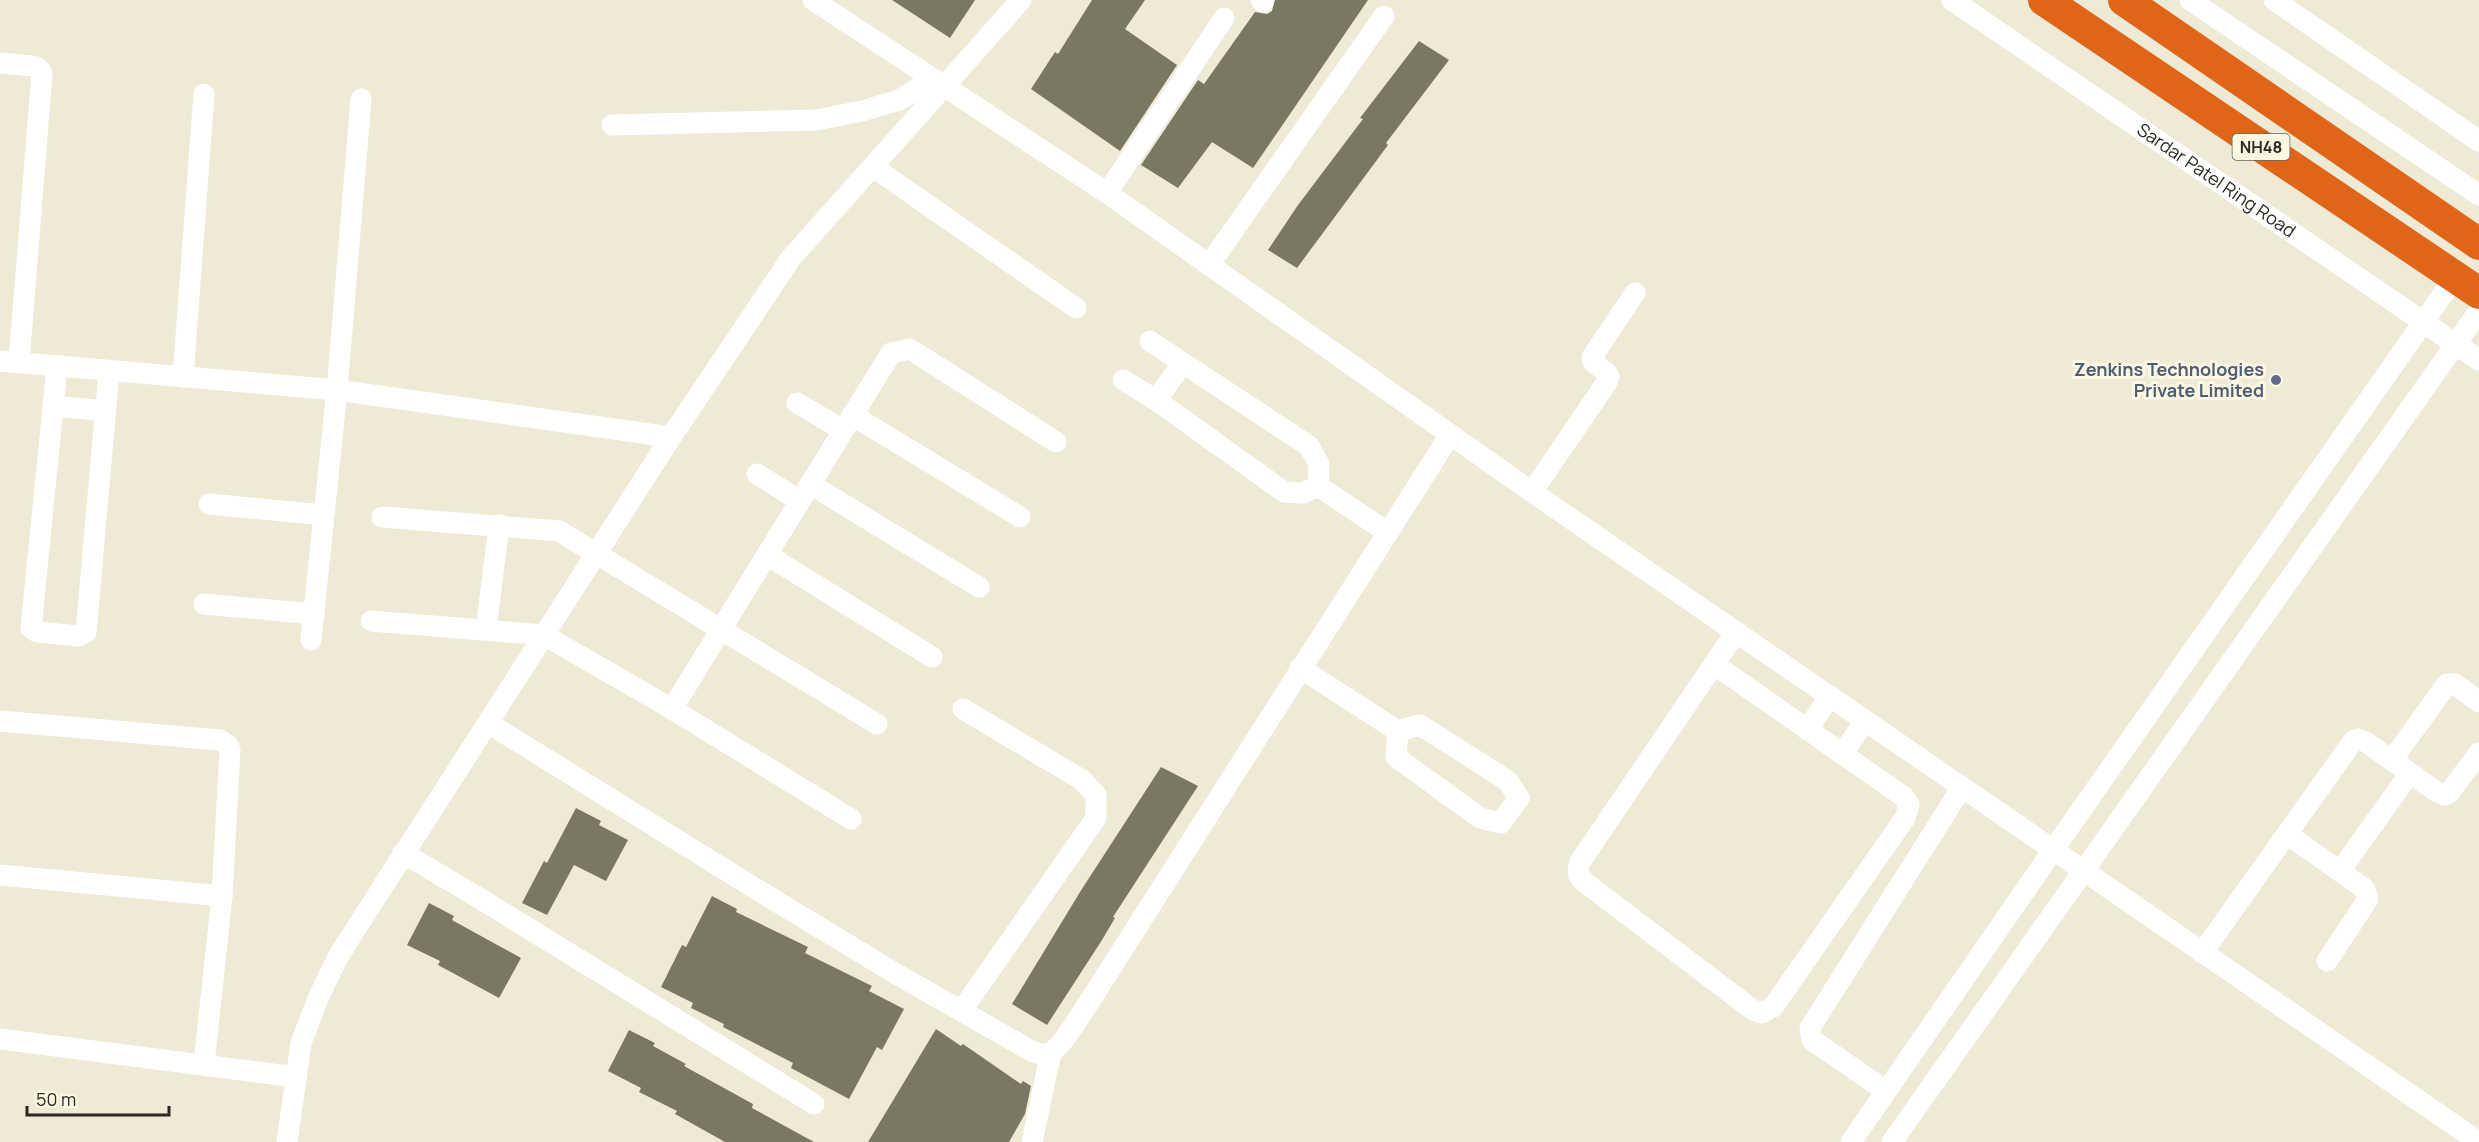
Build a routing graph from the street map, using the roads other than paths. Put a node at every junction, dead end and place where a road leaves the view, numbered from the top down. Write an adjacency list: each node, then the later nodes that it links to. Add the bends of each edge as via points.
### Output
1 (813, 0): 11 (street)
2 (1021, 0): 11 (street)
3 (1952, 0): 25 (street, Sardar Patel Ring Road)
4 (2044, 0): 21 (highway, NH48)
5 (2124, 0): 19 (highway, NH48)
6 (2190, 0): 18 (street)
7 (2274, 0): 15 (street)
8 (1384, 16): 20 (street)
9 (1224, 18): 17 (street)
10 (0, 63): 29 (street, via 37,67 42,73)
11 (939, 83): 14 (street, via 899,100 816,120); 16 (street); 17 (street)
12 (204, 94): 33 (street)
13 (362, 99): 35 (street)
14 (612, 125)
15 (2479, 141)
16 (873, 167): 23 (street); 42 (street, via 791,258)
17 (1107, 193): 20 (street)
18 (2479, 195)
19 (2479, 244)
20 (1209, 265): 41 (street)
21 (2467, 285): 25 (street)
22 (1635, 293): 46 (street, via 1592,357 1609,377 1607,382)
23 (1076, 308)
24 (2479, 311): 27 (street)
25 (2424, 321): 27 (street, Sardar Patel Ring Road); 85 (street)
26 (1150, 341): 30 (street)
27 (2455, 344): 28 (street, Sardar Patel Ring Road); 88 (street)
28 (2479, 360)
29 (9, 362): 31 (street)
30 (1183, 363): 36 (street); 45 (street, via 1309,446 1318,464)
31 (57, 367): 32 (street); 38 (street)
32 (109, 372): 33 (street); 39 (street)
33 (183, 377): 35 (street)
34 (1123, 380): 36 (street)
35 (337, 390): 42 (street); 49 (street)
36 (1156, 400): 45 (street, via 1284,492 1303,493)
37 (797, 403): 40 (street)
38 (53, 406): 39 (street); 39 (street, via 31,628 37,632 79,636 86,632)
39 (105, 411)
40 (847, 422): 43 (street, via 891,353 910,349); 47 (street); 51 (street)
41 (1450, 435): 46 (street); 53 (street)
42 (671, 437): 54 (street)
43 (1056, 442)
44 (758, 474): 47 (street)
45 (1318, 486): 53 (street)
46 (1532, 492): 62 (street)
47 (805, 493): 55 (street); 56 (street)
48 (209, 504): 49 (street)
49 (324, 515): 58 (street)
50 (382, 517): 52 (street)
51 (1020, 517)
52 (499, 525): 54 (street, via 559,531); 60 (street)
53 (1387, 532): 67 (street)
54 (596, 553): 61 (street); 63 (street)
55 (767, 555): 61 (street); 65 (street)
56 (979, 586)
57 (204, 604): 58 (street)
58 (314, 614): 64 (street)
59 (371, 621): 60 (street)
60 (486, 629): 63 (street)
61 (722, 629): 70 (street); 75 (street)
62 (1736, 632): 66 (street); 68 (street)
63 (544, 635): 70 (street); 74 (street)
64 (311, 640)
65 (932, 657)
66 (1714, 663): 76 (street); 79 (street, via 1577,870 1587,884 1762,1014 1773,1006 1909,812 1910,805 1904,797)
67 (1300, 668): 77 (street); 95 (street, via 1086,1007)
68 (1830, 696): 73 (street); 76 (street)
69 (2479, 702): 80 (street, via 2455,684 2447,684)
70 (672, 709): 83 (street)
71 (963, 709): 93 (street, via 1082,780 1096,795 1096,818)
72 (0, 721): 90 (street, via 220,740 227,744 230,750)
73 (1865, 721): 79 (street); 82 (street)
74 (488, 723): 86 (street); 93 (street, via 800,916)
75 (877, 724)
76 (1808, 730): 79 (street)
77 (1398, 731): 77 (street, via 1396,757 1480,818 1501,823 1519,798 1508,781 1420,725)
78 (2479, 753): 81 (street, via 2445,795)
79 (1842, 754)
80 (2392, 760): 81 (street); 84 (street, via 2366,742 2353,741)
81 (2410, 773): 87 (street)
82 (1962, 787): 85 (street); 98 (street, via 1810,1028 1812,1040)
83 (851, 819)
84 (2287, 834): 87 (street); 91 (street)
85 (2053, 849): 88 (street); 98 (street)
86 (403, 853): 97 (street, via 339,955 319,996 301,1043); 99 (street)
87 (2340, 871): 92 (street, via 2365,889 2368,899)
88 (2084, 872): 91 (street); 103 (street)
89 (0, 875): 90 (street)
90 (222, 896): 96 (street)
91 (2202, 953): 104 (street)
92 (2327, 961)
93 (962, 1010): 95 (street, via 1038,1054)
94 (0, 1039): 96 (street)
95 (1051, 1052): 101 (street)
96 (204, 1064): 97 (street)
97 (296, 1077): 100 (street)
98 (1886, 1091): 102 (street)
99 (813, 1104)
100 (287, 1142)
101 (1032, 1142)
102 (1851, 1142)
103 (1892, 1142)
104 (2479, 1142)

